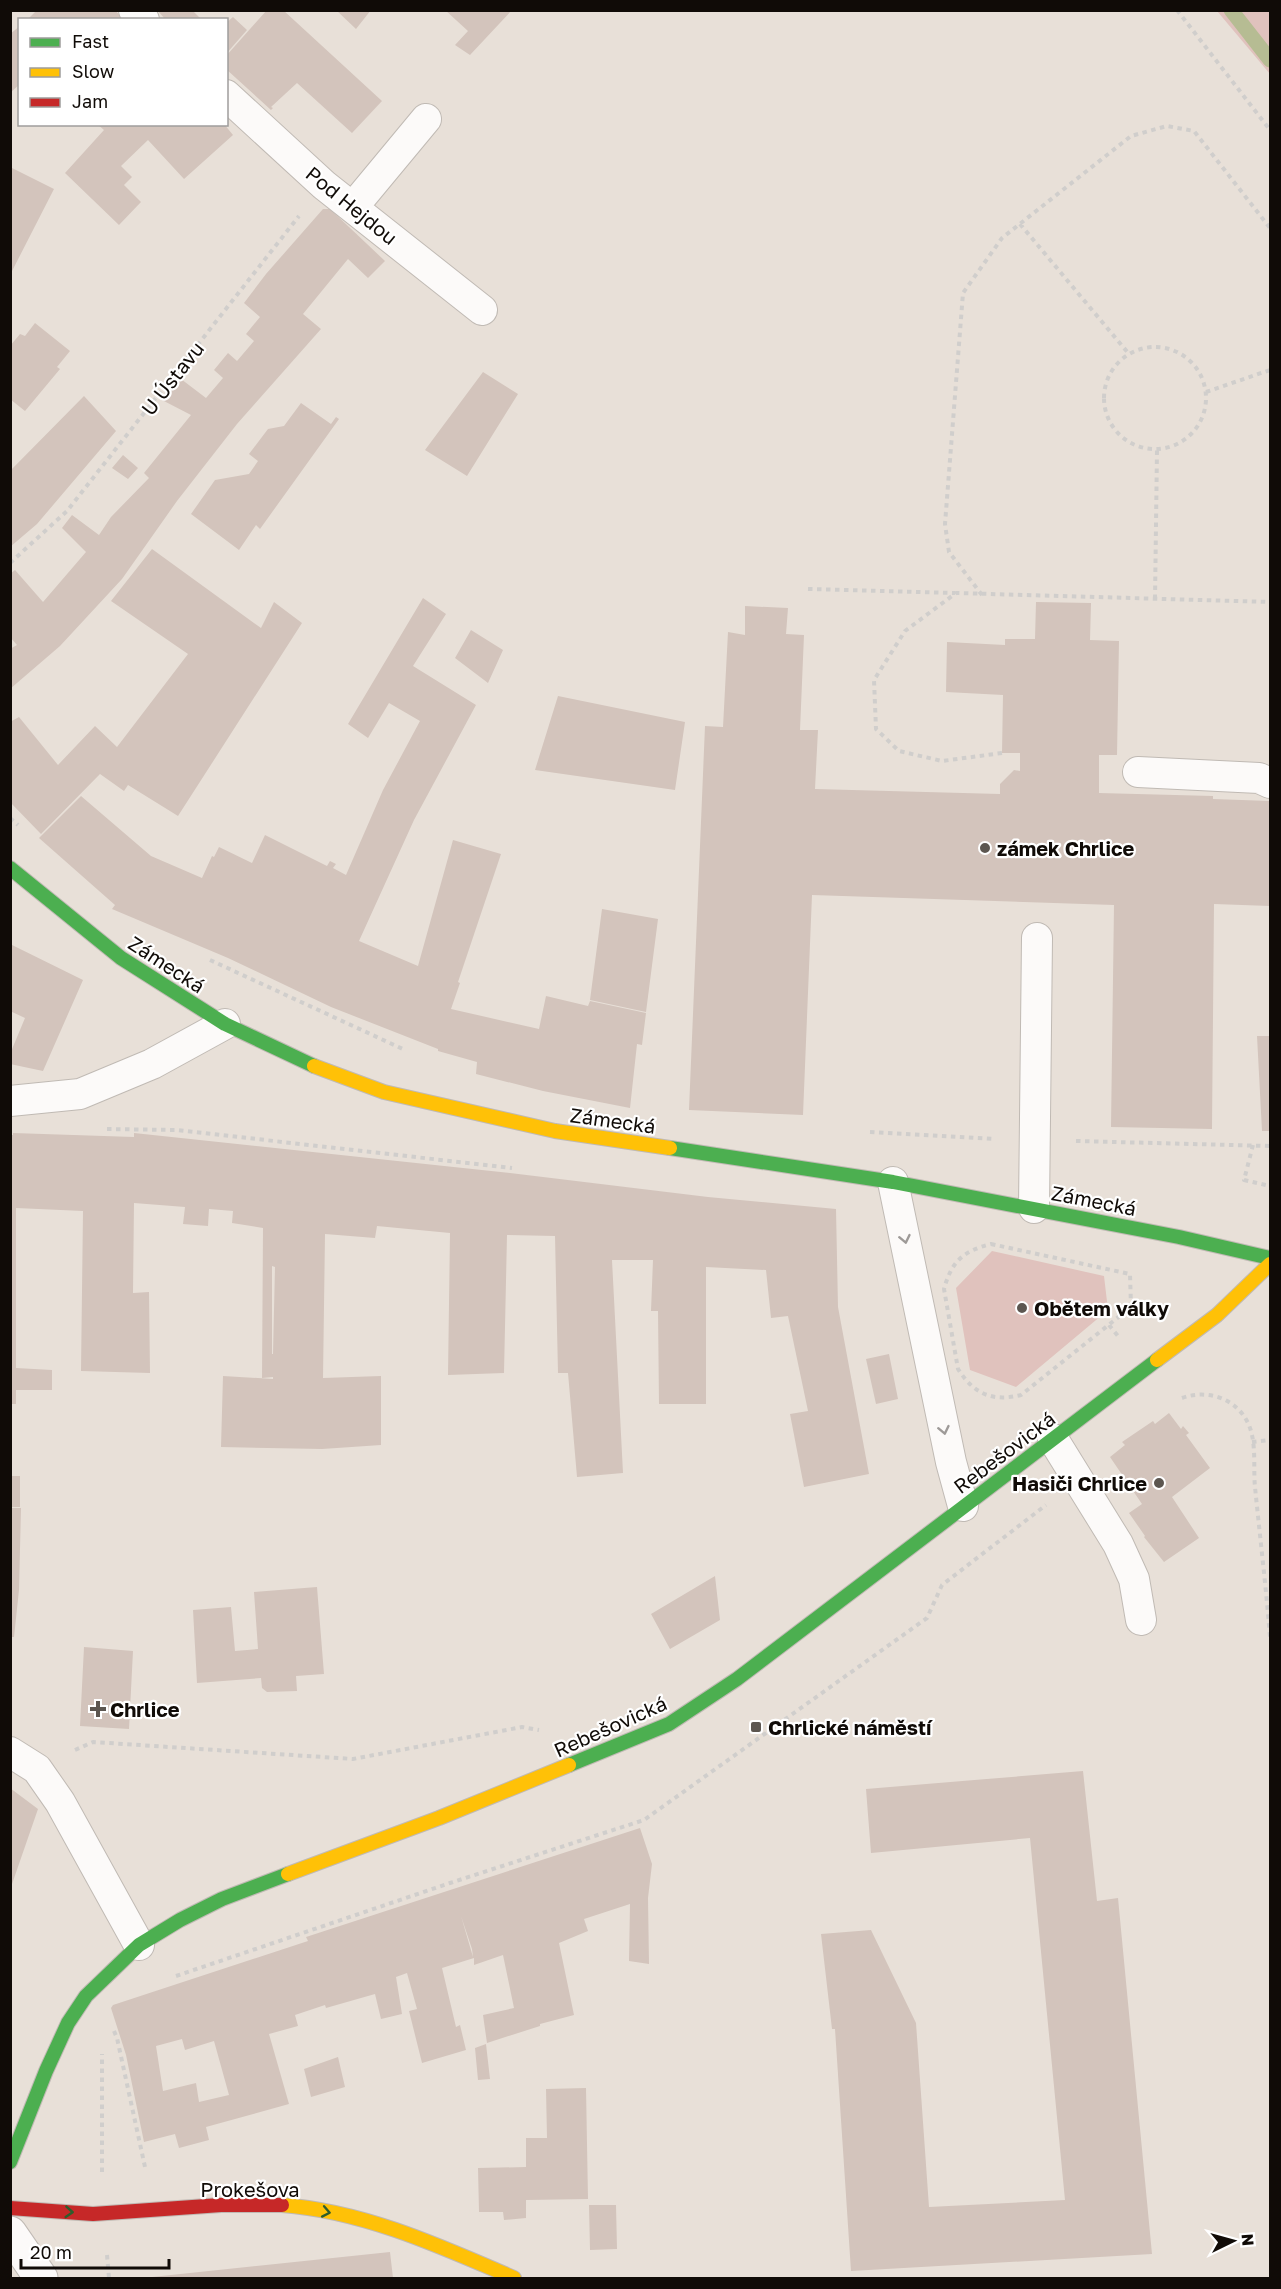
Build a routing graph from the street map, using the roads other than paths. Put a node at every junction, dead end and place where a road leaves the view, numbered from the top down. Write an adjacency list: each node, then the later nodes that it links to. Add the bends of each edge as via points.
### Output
1 (228, 97): 3 (lane, Pod Hejdou)
2 (426, 119): 3 (lane)
3 (353, 207): 4 (lane, Pod Hejdou)
4 (482, 310)
5 (1138, 772): 6 (lane, via 1259,778)
6 (1270, 783)
7 (10, 868): 9 (street, Zámecká, via 121,958)
8 (1037, 938): 12 (lane)
9 (225, 1024): 10 (lane, via 152,1064 80,1094); 11 (street, Zámecká, via 300,1061 395,1095 555,1131)
10 (10, 1101)
11 (893, 1182): 12 (street, Zámecká); 16 (lane, one-way to 16)
12 (1034, 1208): 13 (street, Zámecká)
13 (1270, 1258)
14 (1270, 1264): 15 (street, Rebešovická, via 1217,1315)
15 (1053, 1439): 16 (street, Rebešovická); 17 (lane, via 1118,1544 1134,1579)
16 (963, 1506): 19 (street, Rebešovická, via 738,1679 669,1724 439,1818 222,1899)
17 (1141, 1620)
18 (10, 1752): 19 (lane, via 37,1769 60,1802)
19 (139, 1945): 20 (street, Rebešovická, via 86,1996 68,2023)
20 (10, 2162)
21 (10, 2208): 24 (street, Prokešova, one-way to 24, via 104,2213 297,2206 367,2221)
22 (10, 2234): 23 (street)
23 (41, 2278)
24 (514, 2278)

